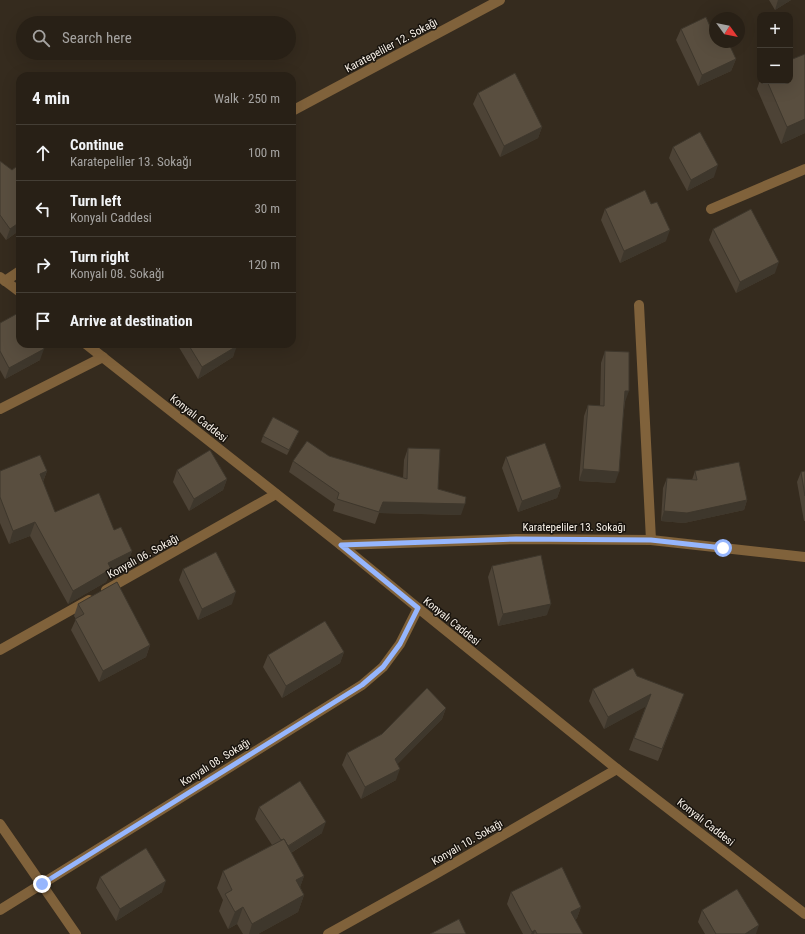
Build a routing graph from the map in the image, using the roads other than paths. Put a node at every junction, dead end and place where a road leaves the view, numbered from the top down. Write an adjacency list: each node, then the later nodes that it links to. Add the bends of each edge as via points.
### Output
1 (500, 0): 2 (street, Karatepeliler 12. Sokağı)
2 (296, 109)
3 (805, 169): 4 (street)
4 (711, 209)
5 (16, 273): 6 (street)
6 (2, 279): 7 (street)
7 (16, 289)
8 (638, 305): 13 (street)
9 (91, 348): 10 (street, Konyalı Caddesi)
10 (103, 357): 11 (street); 12 (street, Konyalı Caddesi)
11 (0, 409)
12 (276, 494): 14 (street, Konyalı Caddesi); 17 (street, Konyalı 06. Sokağı)
13 (651, 540): 14 (street, Karatepeliler 13. Sokağı, via 516,539); 15 (street, Karatepeliler 13. Sokağı)
14 (341, 545): 16 (street, Konyalı Caddesi)
15 (805, 557)
16 (418, 608): 18 (street, Konyalı Caddesi); 20 (street, Konyalı 08. Sokağı, via 400,644 383,667 362,685)
17 (0, 650)
18 (617, 769): 22 (street, Konyalı Caddesi); 24 (street, Konyalı 10. Sokağı)
19 (0, 824): 20 (street)
20 (42, 884): 21 (street, Konyalı 08. Sokağı); 23 (street)
21 (0, 910)
22 (805, 914)
23 (76, 934)
24 (328, 934)

